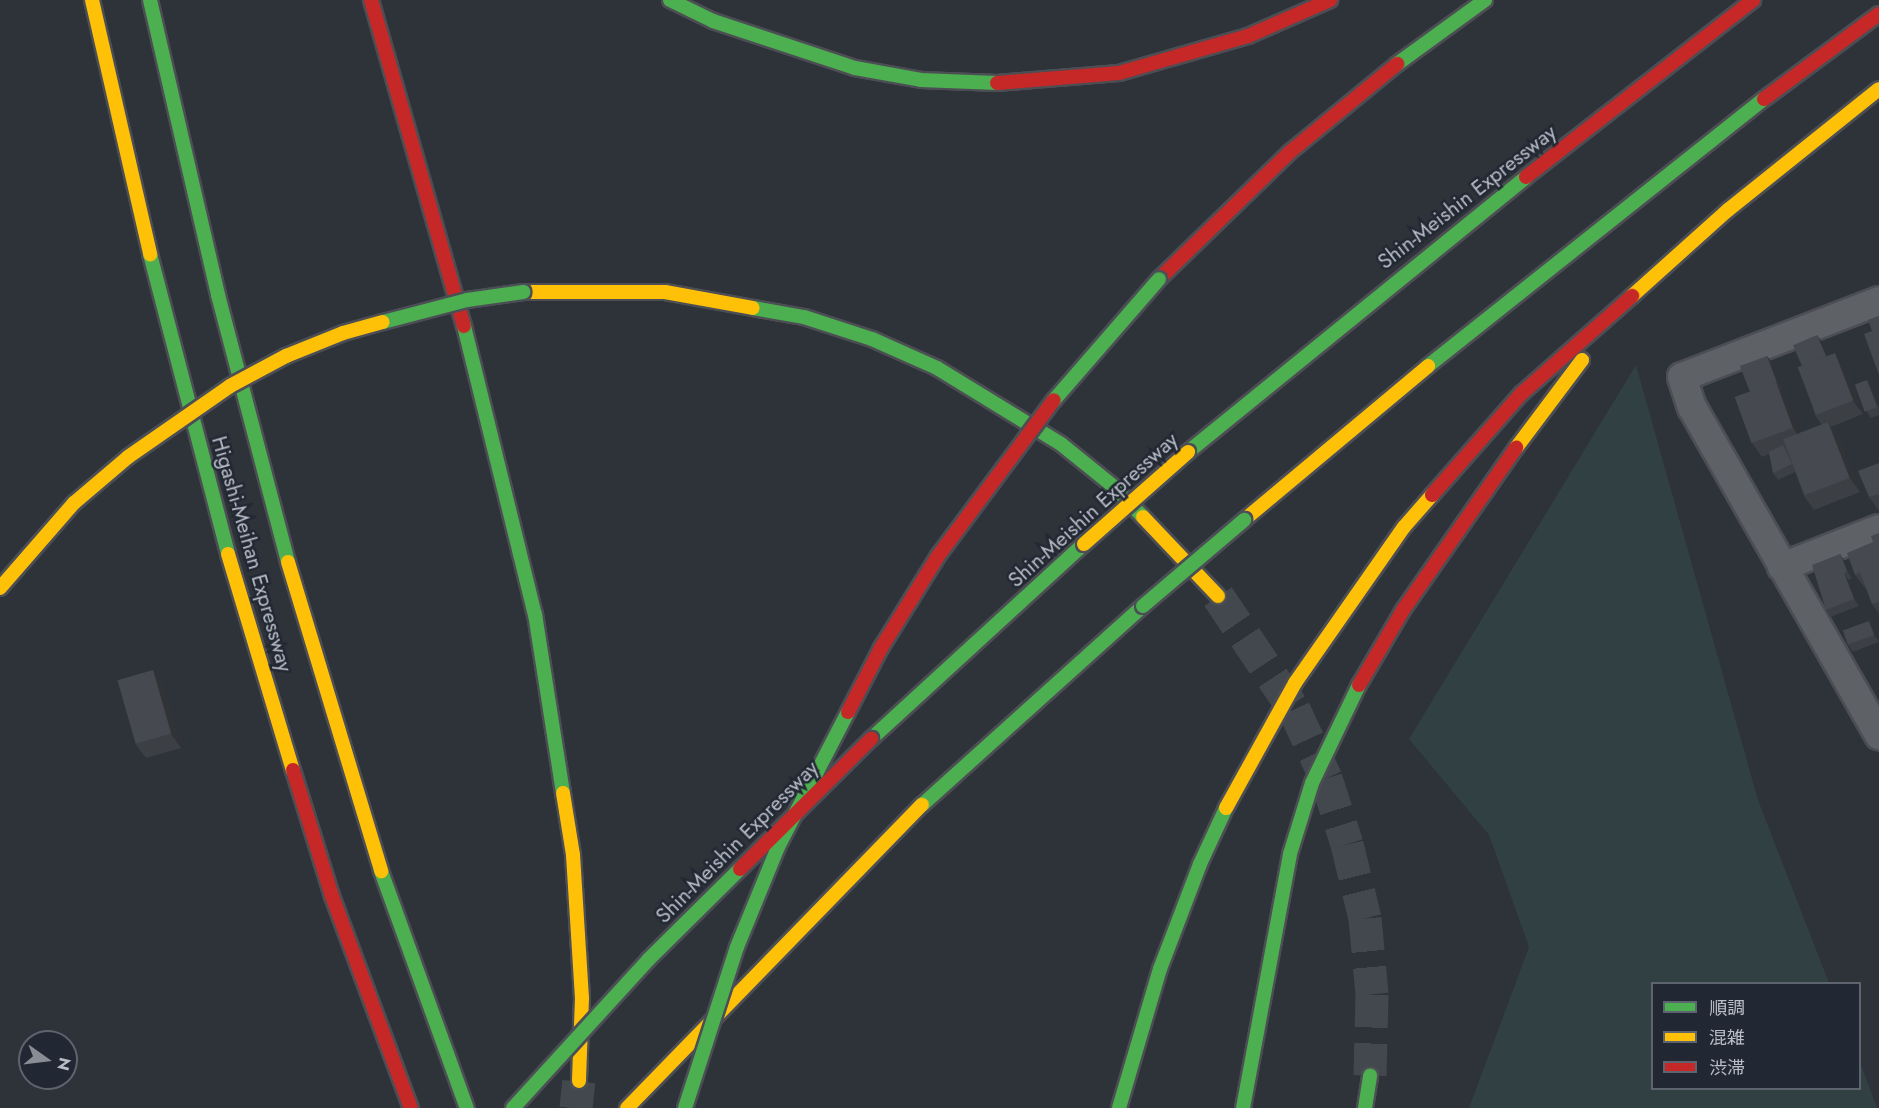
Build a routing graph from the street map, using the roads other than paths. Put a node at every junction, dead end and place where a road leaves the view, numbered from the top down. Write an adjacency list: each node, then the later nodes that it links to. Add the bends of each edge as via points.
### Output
1 (92, 0): 19 (highway, Higashi-Meihan Expressway, via 166,323 247,623 332,896)
2 (150, 0): 20 (highway, Higashi-Meihan Expressway, via 218,295 295,590 378,862)
3 (371, 0): 18 (highway, via 476,367 535,614 573,855 582,998)
4 (670, 0): 5 (highway, via 713,21 855,68 921,80 990,84 1119,73 1248,36)
5 (1330, 0)
6 (1485, 0): 23 (highway, bridge, via 1401,60 1290,152 1159,279 1067,383 1003,466 938,556 881,648 778,847 737,947)
7 (1753, 0): 21 (highway, Shin-Meishin Expressway, bridge, via 1411,267 1084,544 871,739 648,960)
8 (1879, 14): 22 (highway, bridge, via 1723,129 1474,327 1143,606 927,800)
9 (1879, 89): 10 (highway)
10 (1662, 268): 24 (highway, via 1522,393 1476,442 1404,527 1295,683 1245,769 1200,864 1160,969); 25 (highway, via 1567,377 1482,493 1403,610 1352,696 1312,783 1290,854)
11 (1879, 301): 13 (street, via 1683,377 1692,407)
12 (1879, 529): 13 (street)
13 (1782, 567): 16 (street)
14 (0, 588): 15 (highway, bridge, via 74,503 128,457 230,386 286,356 343,333 467,300 523,292 665,292 804,317 872,339 988,396 1061,444 1113,486)
15 (1218, 596)
16 (1879, 735)
17 (1370, 1075): 26 (highway)
18 (579, 1081)
19 (411, 1108)
20 (467, 1108)
21 (513, 1108)
22 (627, 1108)
23 (684, 1108)
24 (1119, 1108)
25 (1244, 1108)
26 (1365, 1108)

